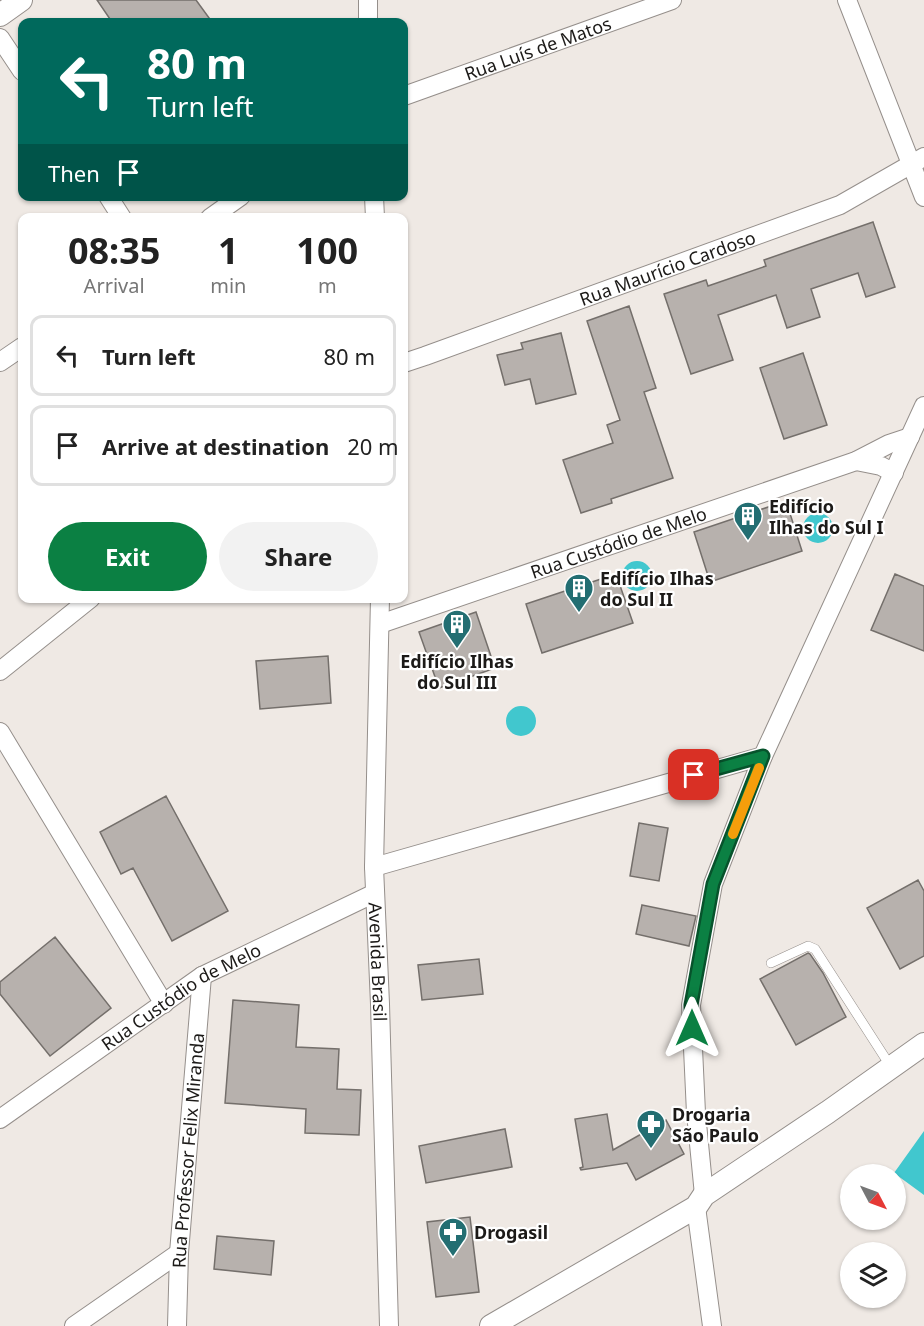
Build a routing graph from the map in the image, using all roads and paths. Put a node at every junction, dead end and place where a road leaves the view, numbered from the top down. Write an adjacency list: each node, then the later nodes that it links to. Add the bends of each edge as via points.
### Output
1 (21, 0): 5 (street)
2 (368, 0): 6 (street)
3 (672, 0): 9 (street, Rua Luís de Matos)
4 (847, 0): 10 (street)
5 (0, 15)
6 (368, 18)
7 (0, 38): 8 (street)
8 (18, 65)
9 (408, 95)
10 (918, 160): 11 (street); 16 (street, Rua Maurício Cardoso, via 840,205)
11 (924, 197)
12 (233, 201): 13 (street)
13 (217, 213)
14 (18, 350): 15 (street)
15 (0, 362)
16 (408, 362)
17 (924, 406): 18 (street)
18 (916, 429): 19 (street, Rua Custódio de Melo); 20 (street)
19 (856, 461): 20 (street); 23 (street, Rua Custódio de Melo)
20 (894, 472): 26 (street)
21 (85, 603): 24 (street)
22 (380, 603): 23 (street, Avenida Brasil)
23 (380, 624): 27 (street, Avenida Brasil)
24 (0, 671)
25 (0, 732): 31 (street)
26 (763, 756): 27 (street); 35 (street, via 713,884 691,1005)
27 (374, 867): 28 (street, Avenida Brasil)
28 (375, 893): 30 (street, Rua Custódio de Melo); 39 (street, Avenida Brasil)
29 (771, 963): 33 (lane, via 808,946 815,949)
30 (202, 976): 31 (street, Rua Custódio de Melo); 36 (street, Rua Professor Felix Miranda)
31 (164, 1004): 34 (street, Rua Custódio de Melo)
32 (924, 1044): 33 (street)
33 (891, 1067): 35 (street)
34 (0, 1119)
35 (700, 1201): 40 (street); 41 (street)
36 (179, 1253): 37 (street); 38 (street, Rua Professor Felix Miranda)
37 (74, 1326)
38 (177, 1326)
39 (389, 1326)
40 (491, 1326)
41 (712, 1326)

